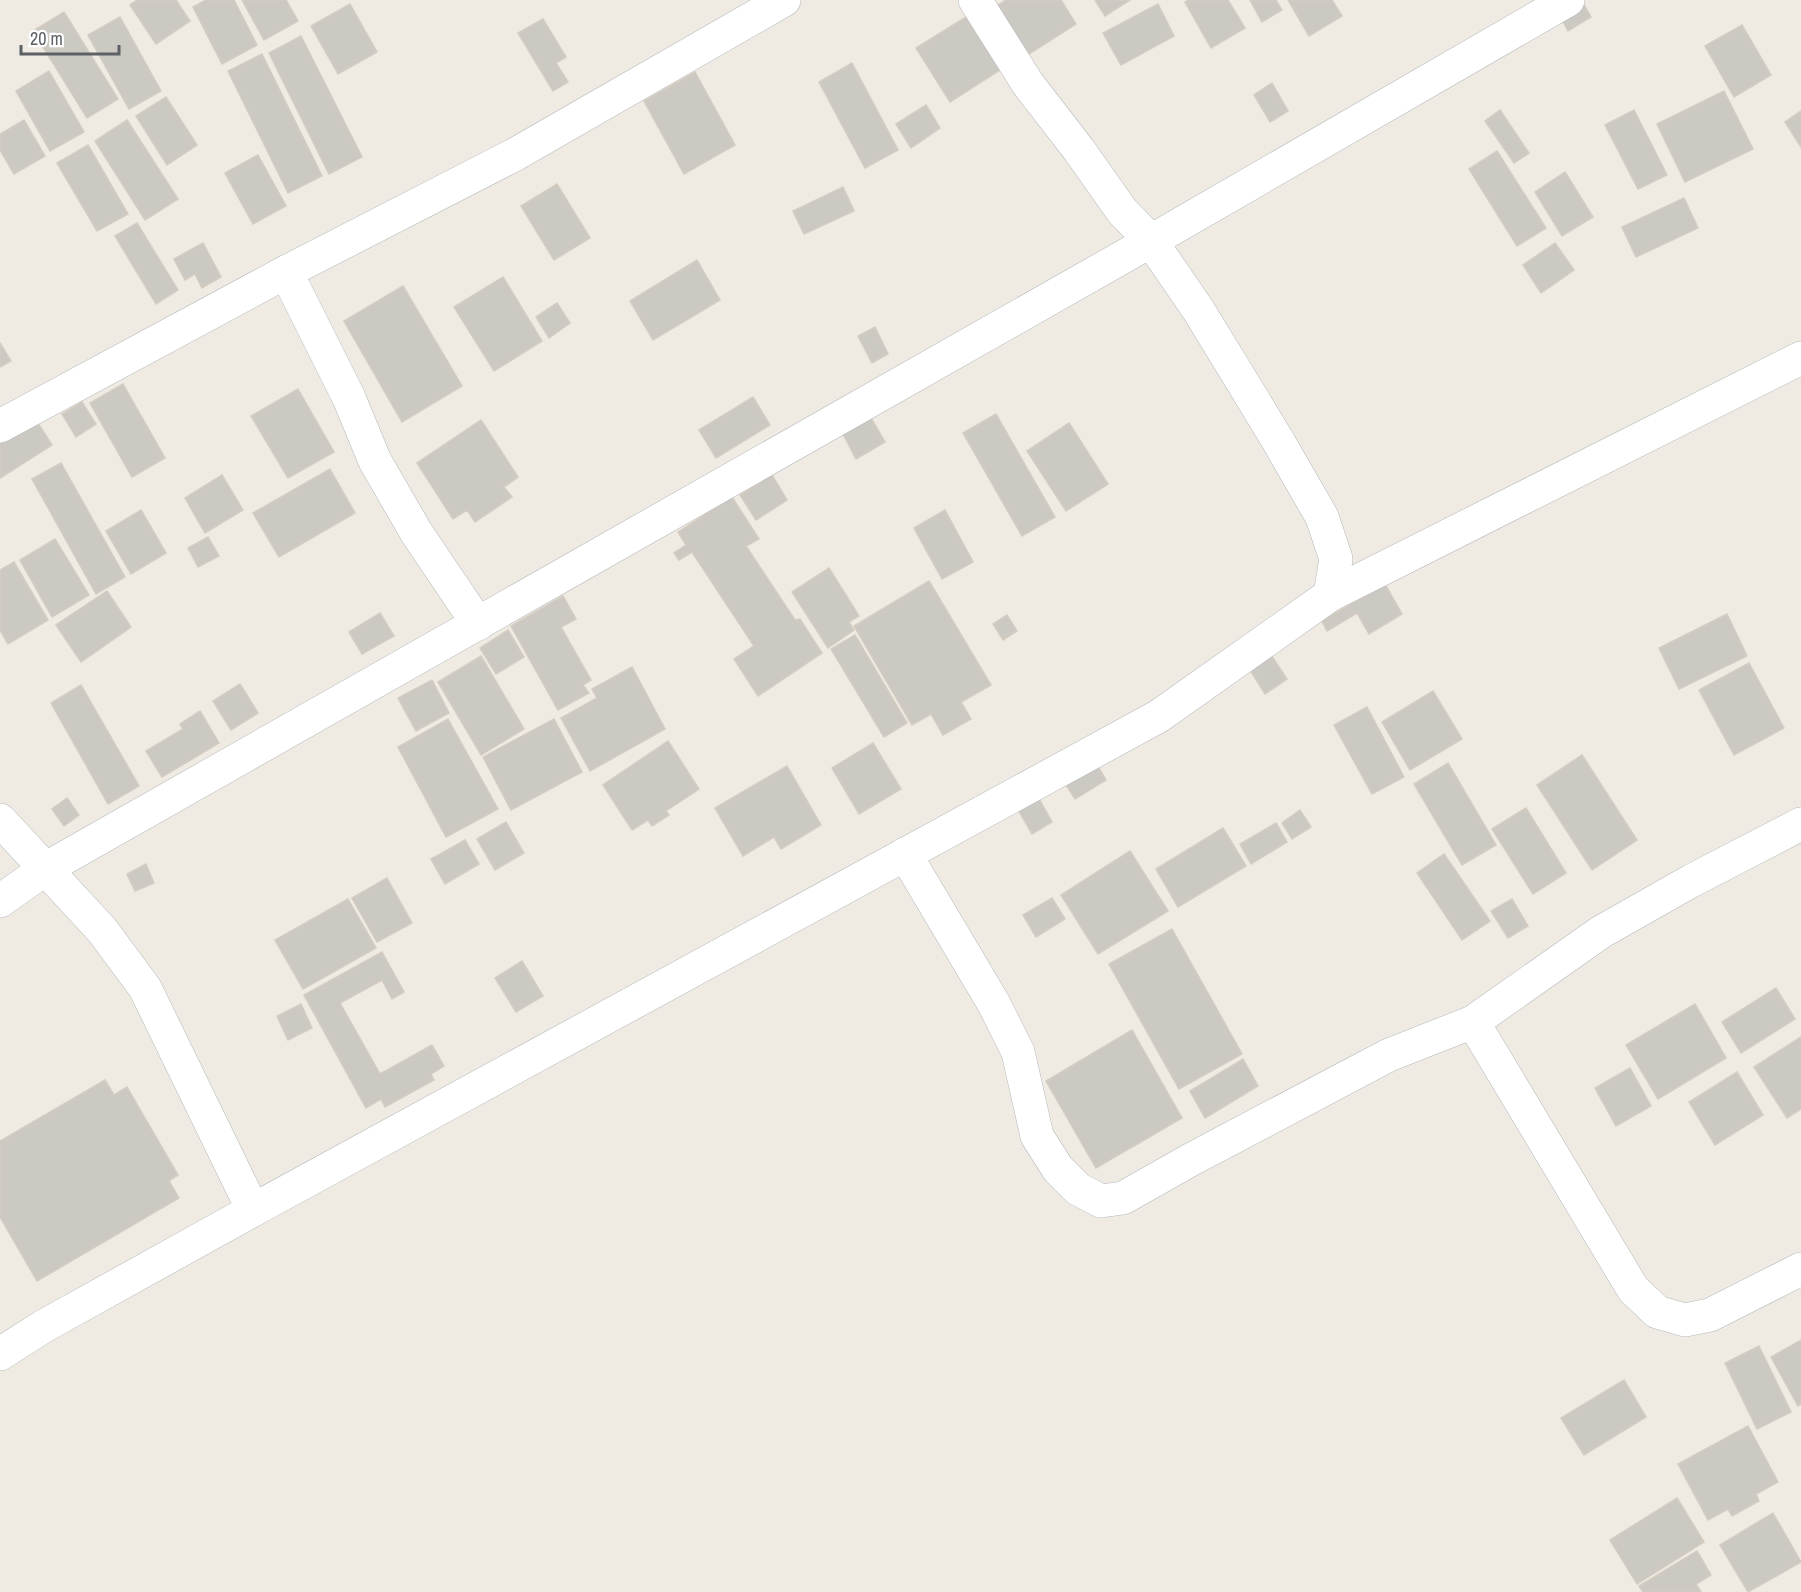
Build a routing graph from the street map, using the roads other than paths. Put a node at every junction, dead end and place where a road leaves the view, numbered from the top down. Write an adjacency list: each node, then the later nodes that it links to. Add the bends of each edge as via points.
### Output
1 (784, 0): 5 (street, via 514,155)
2 (975, 0): 4 (street, via 1028,84 1122,211)
3 (1568, 0): 4 (street)
4 (1151, 241): 8 (street, via 1200,311 1322,517 1336,559); 9 (street)
5 (286, 272): 7 (street); 9 (street, via 349,398 375,461 416,532)
6 (1801, 357): 8 (street)
7 (0, 426)
8 (1330, 595): 12 (street, via 1159,716)
9 (478, 624): 13 (street)
10 (0, 820): 13 (street)
11 (1801, 824): 15 (street, via 1601,932)
12 (905, 854): 15 (street, via 1018,1052 1036,1136 1058,1169 1078,1189 1101,1201 1123,1198 1389,1055); 16 (street)
13 (45, 869): 14 (street); 16 (street, via 102,930 145,988)
14 (0, 901)
15 (1473, 1022): 17 (street, via 1633,1289 1657,1312 1685,1320 1710,1315)
16 (253, 1210): 18 (street)
17 (1801, 1269)
18 (0, 1354)

